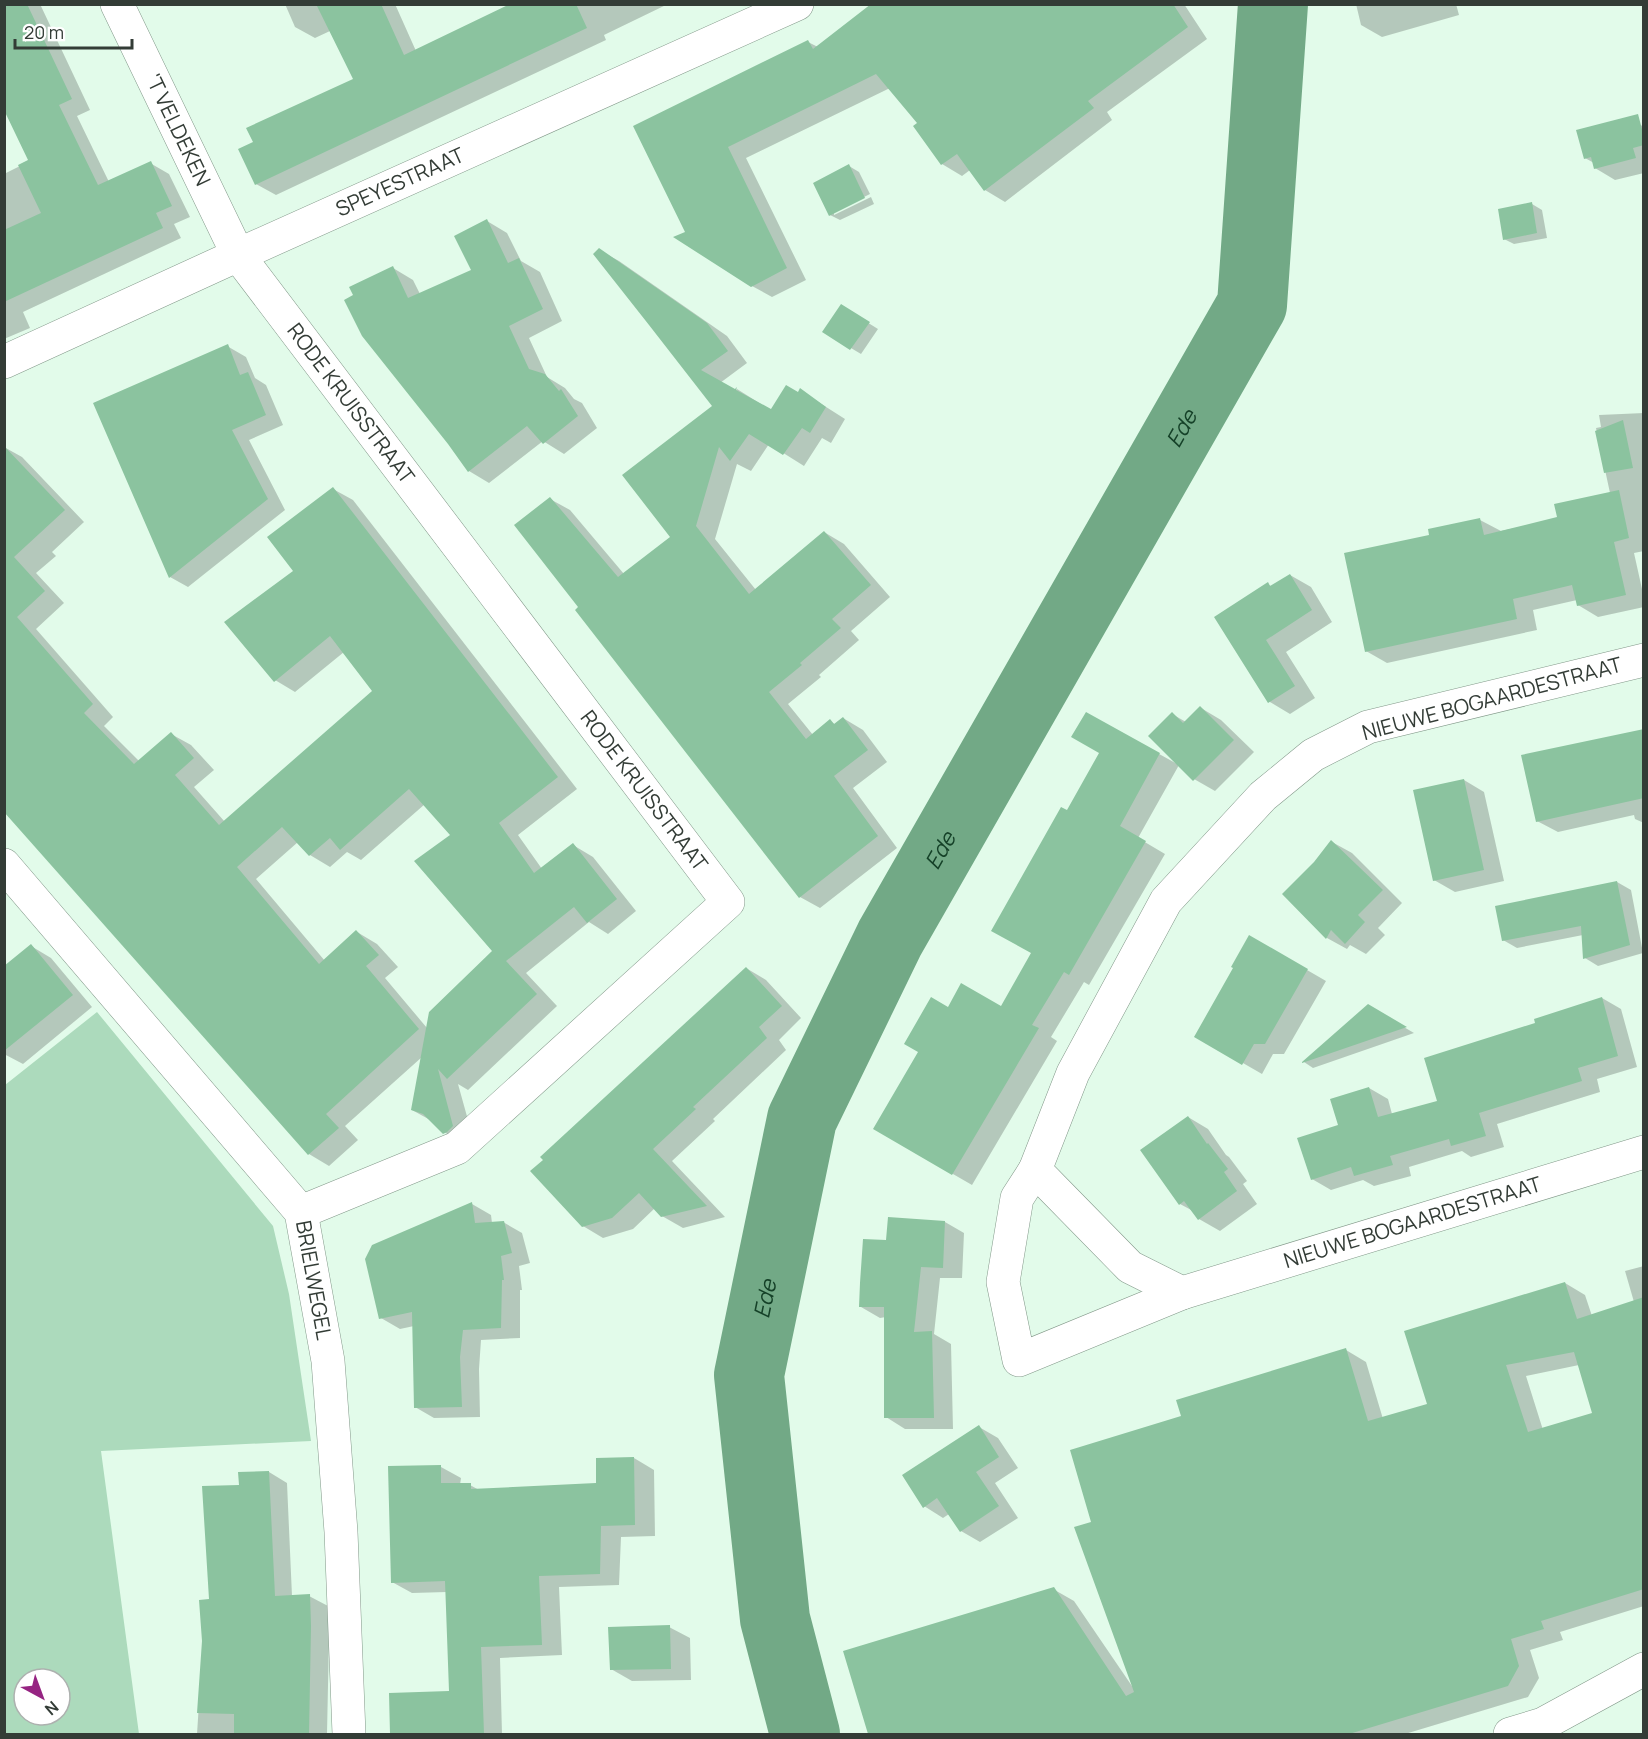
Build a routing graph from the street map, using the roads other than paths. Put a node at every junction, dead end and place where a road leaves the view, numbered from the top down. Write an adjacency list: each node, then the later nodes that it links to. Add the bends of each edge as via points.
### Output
1 (117, 4): 3 (street, 'T VELDEKEN)
2 (797, 4): 3 (street, SPEYESTRAAT)
3 (238, 255): 4 (street, SPEYESTRAAT); 9 (street, RODE KRUISSTRAAT, via 728,902 457,1148)
4 (4, 362)
5 (1644, 660): 8 (street, NIEUWE BOGAARDESTRAAT, via 1368,727 1313,755 1263,796 1166,901 1073,1073)
6 (4, 865): 9 (street, BRIELWEGEL)
7 (1644, 1152): 10 (street, NIEUWE BOGAARDESTRAAT)
8 (1035, 1170): 10 (street, via 1130,1267); 10 (street, NIEUWE BOGAARDESTRAAT, via 1017,1198 1003,1282 1019,1360)
9 (302, 1212): 12 (street, BRIELWEGEL, via 328,1361 341,1532)
10 (1182, 1293)
11 (1644, 1669): 13 (street, via 1544,1724)
12 (349, 1734)
13 (1510, 1734)

